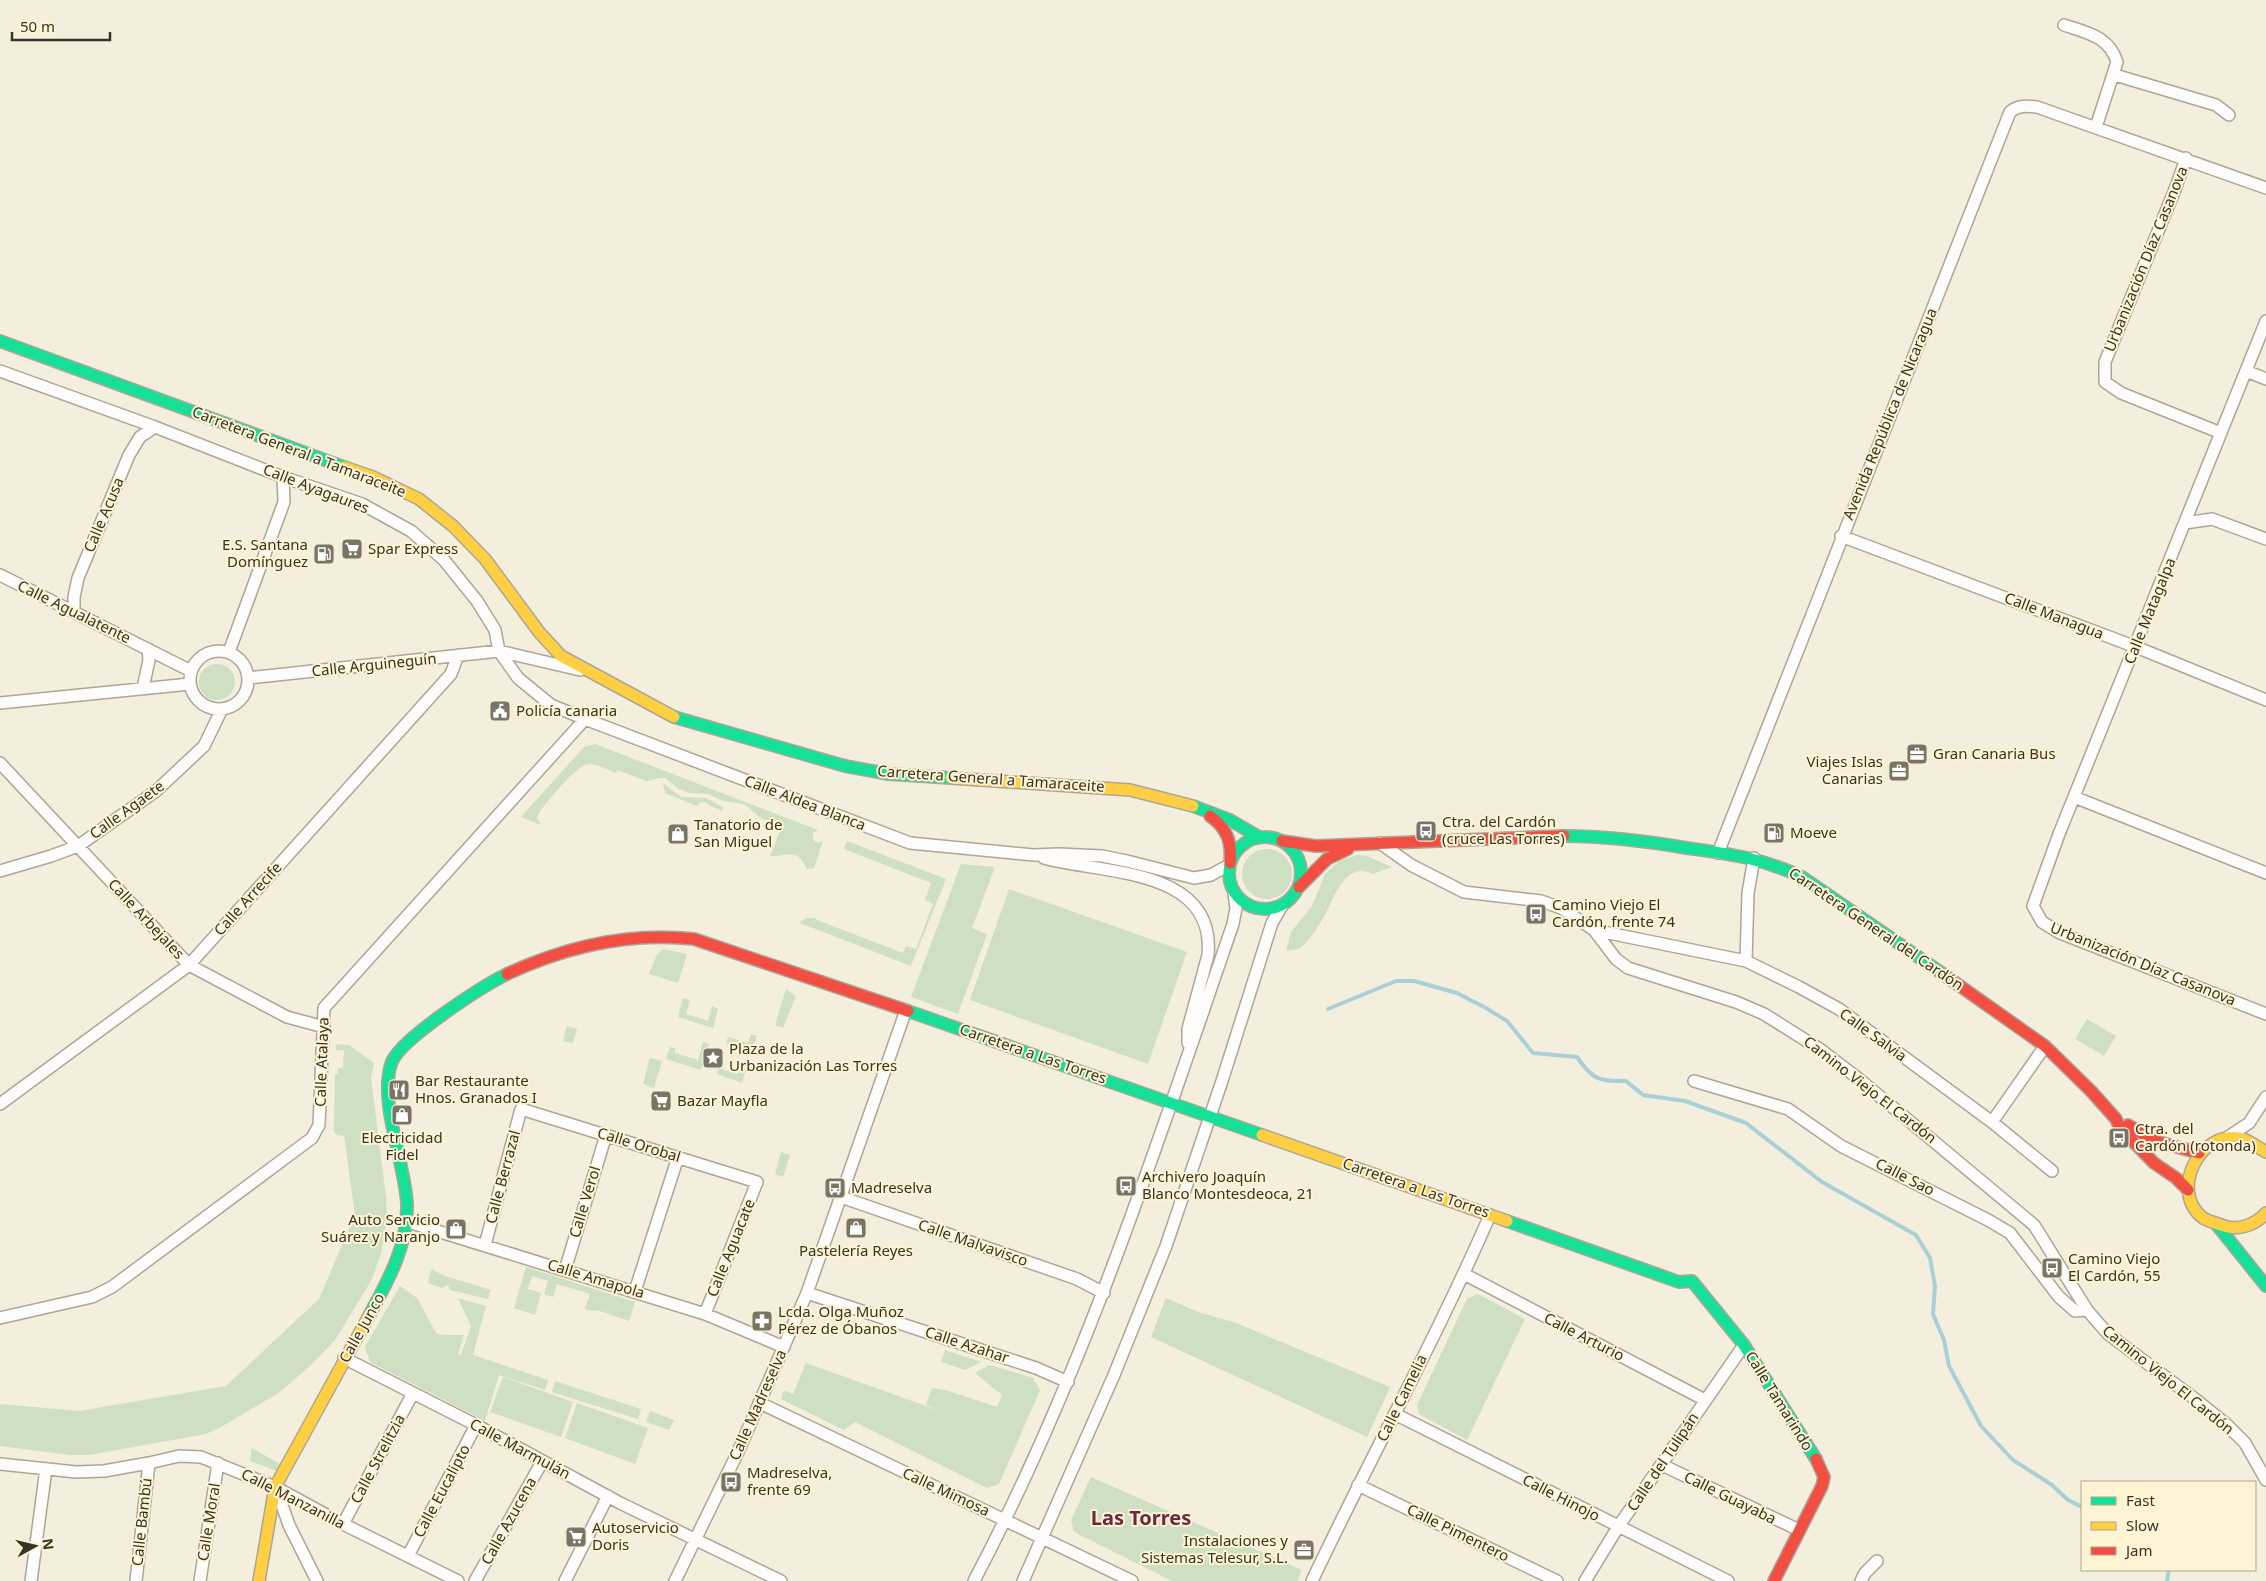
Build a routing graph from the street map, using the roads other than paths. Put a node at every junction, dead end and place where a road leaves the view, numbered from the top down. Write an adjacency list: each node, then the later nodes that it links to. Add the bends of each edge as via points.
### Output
1 (2064, 25): 2 (street, via 2105,41 2115,54)
2 (2115, 75): 3 (street, via 2216,106); 4 (street)
3 (2229, 115)
4 (2096, 128): 5 (street, Urbanización Díaz Casanova); 16 (street, Avenida República de Nicaragua, via 2037,107 2015,108 2010,112)
5 (2186, 158): 6 (street, Urbanización Díaz Casanova); 13 (street, Urbanización Díaz Casanova, via 2105,362 2105,382 2120,393)
6 (2266, 188)
7 (2266, 321): 10 (street, Calle Matagalpa)
8 (0, 341): 26 (street, Carretera General a Tamaraceite, via 374,478 419,499 453,526 485,559 550,646)
9 (0, 370): 12 (street, Calle Ayagaures)
10 (2246, 371): 11 (street); 13 (street, Calle Matagalpa)
11 (2266, 379)
12 (155, 427): 14 (street, Calle Ayagaures); 19 (street, Calle Acusa, via 140,438 129,455 78,578)
13 (2221, 433): 15 (street, Calle Matagalpa)
14 (283, 477): 22 (street, Calle Ayagaures, via 362,504 411,531 444,560 477,601 495,630); 23 (street, via 284,502)
15 (2185, 523): 17 (street, via 2212,519); 20 (street, Calle Matagalpa)
16 (1841, 536): 20 (street, Calle Managua); 43 (street, Avenida República de Nicaragua)
17 (2266, 539)
18 (0, 575): 19 (street, Calle Agualatente)
19 (74, 612): 21 (street, Calle Agualatente)
20 (2136, 647): 30 (street, Calle Managua); 37 (street, Calle Matagalpa)
21 (148, 649): 25 (street, Calle Agualatente); 29 (street, Calle Agualatente)
22 (499, 651): 24 (street, Calle Arguineguín); 26 (street, Calle Arguineguín); 33 (street, Calle Ayagaures, via 518,678 551,705)
23 (229, 652): 25 (street, via 210,652 202,656); 27 (street, via 242,662)
24 (458, 655): 27 (street, Calle Arguineguín); 55 (street, Calle Arrecife, via 451,674)
25 (191, 671): 28 (street)
26 (589, 672): 38 (street, Carretera General a Tamaraceite, via 683,721 844,766 932,778 1023,781 1130,790)
27 (248, 678): 32 (street, via 244,695 231,707)
28 (190, 684): 29 (street); 32 (street, via 192,693 204,706)
29 (143, 688): 31 (street)
30 (2266, 700)
31 (0, 703)
32 (222, 709): 42 (street, Calle Agaete, via 204,746 156,791)
33 (585, 720): 36 (street, Calle Atalaya); 44 (street, Calle Aldea Blanca, via 910,843)
34 (0, 763): 42 (street, Calle Arbejales)
35 (516, 780): 36 (street)
36 (530, 780): 58 (street, Calle Atalaya, via 324,1008)
37 (2074, 797): 48 (street); 51 (street, Calle Matagalpa)
38 (1202, 810): 39 (street, Carretera General a Tamaraceite, via 1243,825); 46 (street, Carretera General a Tamaraceite, via 1227,832 1232,849)
39 (1259, 837): 40 (street); 46 (street, via 1242,846)
40 (1282, 841): 41 (street, Carretera General del Cardón, via 1316,846); 49 (street, via 1296,854 1301,864)
41 (1380, 843): 43 (street, Carretera General del Cardón, via 1575,836 1618,838); 49 (street, Carretera General del Cardón, via 1332,855); 53 (street, Camino Viejo El Cardón, via 1411,865 1464,892 1552,904)
42 (78, 846): 47 (street, Calle Agaete); 55 (street, Calle Arbejales)
43 (1718, 853): 45 (street, Carretera General del Cardón)
44 (1033, 855): 46 (street, Calle Aldea Blanca, via 1102,856 1194,878 1211,875); 60 (street, Calle Aldea Blanca, via 1133,874 1173,889 1196,907 1207,929 1209,942 1188,1029)
45 (1754, 858): 54 (street, via 1748,893); 59 (street, Carretera General del Cardón, via 1802,877)
46 (1229, 865): 50 (street, via 1229,880)
47 (0, 872)
48 (2266, 873)
49 (1299, 887): 52 (street)
50 (1234, 894): 52 (street, via 1247,904 1263,909); 60 (street, via 1235,916)
51 (2033, 901): 57 (street, Urbanización Díaz Casanova, via 2037,916 2054,930)
52 (1283, 904): 67 (street, via 1272,922)
53 (1594, 930): 54 (street, Calle Salvia); 91 (street, Camino Viejo El Cardón, via 1616,959 1628,968 1736,1002 1771,1018 1822,1050 2034,1225)
54 (1746, 961): 69 (street, Calle Salvia, via 1839,1009)
55 (189, 965): 58 (street, Calle Arbejales, via 287,1017); 65 (street, Calle Arrecife)
56 (906, 1010): 61 (street, Carretera a Las Torres, via 694,939 646,936 557,955 502,977 442,1016 403,1048); 64 (street, Carretera a Las Torres); 78 (street, Calle Madreselva)
57 (2266, 1014)
58 (324, 1027): 93 (street, Calle Atalaya, via 319,1125 312,1138 92,1298)
59 (2045, 1046): 68 (street, Carretera General del Cardón); 69 (street)
60 (1187, 1057): 64 (street)
61 (392, 1063): 81 (street, Calle Junco, via 389,1089 406,1198)
62 (1694, 1081): 91 (street, Calle Sao, via 1788,1110 1842,1146 1988,1220 2010,1233 2059,1297 2075,1311)
63 (2266, 1097): 71 (street, via 2249,1123)
64 (1172, 1103): 67 (street, Carretera a Las Torres); 90 (street)
65 (0, 1104)
66 (521, 1109): 70 (street, Calle Orobal); 83 (street, Calle Berrazal)
67 (1211, 1116): 80 (street, Carretera a Las Torres); 117 (street, via 1166,1246 1114,1375)
68 (2116, 1119): 73 (street, Carretera General del Cardón, via 2153,1142 2186,1147); 77 (street, Carretera General del Cardón, via 2120,1128 2154,1163)
69 (1992, 1122): 75 (street, Calle Salvia)
70 (606, 1135): 74 (street, Calle Orobal); 84 (street, Calle Verol)
71 (2228, 1137): 72 (street, via 2243,1138); 73 (street, via 2207,1145)
72 (2266, 1152)
73 (2199, 1153): 77 (street, via 2188,1176)
74 (678, 1157): 76 (street, Calle Orobal); 88 (street)
75 (2052, 1172)
76 (757, 1182): 92 (street, Calle Aguacate)
77 (2188, 1190): 82 (street, via 2198,1211)
78 (841, 1197): 89 (street, Calle Madreselva); 90 (street, Calle Malvavisco, via 1077,1279)
79 (2266, 1213): 82 (street, via 2248,1226 2232,1228)
80 (1490, 1215): 85 (street, Calle Camelia); 86 (street, Carretera a Las Torres, via 1679,1282)
81 (405, 1221): 83 (street, Calle Amapola); 96 (street, Calle Junco, via 394,1270)
82 (2217, 1225): 87 (street)
83 (485, 1245): 84 (street, Calle Amapola)
84 (564, 1270): 88 (street, Calle Amapola)
85 (1464, 1274): 99 (street, Calle Arturio); 101 (street, Calle Camelia)
86 (1692, 1281): 94 (street, Calle Tamarindo)
87 (2266, 1286)
88 (635, 1291): 92 (street, Calle Amapola)
89 (807, 1293): 95 (street, Calle Madreselva); 97 (street, Calle Azahar, via 1036,1368)
90 (1104, 1293): 97 (street)
91 (2087, 1310): 109 (street, Camino Viejo El Cardón, via 2108,1334 2227,1425 2245,1443)
92 (705, 1314): 95 (street, Calle Amapola)
93 (0, 1318)
94 (1744, 1345): 99 (street, Calle del Tulipán); 116 (street, Calle Tamarindo, via 1824,1477)
95 (784, 1347): 100 (street, Calle Madreselva)
96 (344, 1358): 98 (street, Calle Marmulán); 111 (street, Calle Junco)
97 (1068, 1382): 113 (street)
98 (413, 1393): 102 (street, Calle Marmulán); 114 (street, Calle Strelitzia)
99 (1705, 1400): 107 (street, Calle del Tulipán)
100 (760, 1403): 113 (street, Calle Mimosa); 118 (street, Calle Madreselva)
101 (1395, 1414): 110 (street, Calle Camelia); 115 (street, Calle Hinojo)
102 (476, 1425): 103 (street, Calle Marmulán); 119 (street, Calle Eucalipto)
103 (542, 1462): 112 (street, Calle Marmulán); 127 (street, Calle Azucena)
104 (218, 1463): 106 (street, Calle Manzanilla, via 201,1457 179,1456); 111 (street, Calle Manzanilla); 123 (street, Calle Moral)
105 (0, 1464): 108 (street, Calle Manzanilla)
106 (149, 1464): 108 (street, Calle Manzanilla, via 104,1471); 122 (street, Calle Bambú)
107 (1662, 1465): 115 (street, Calle del Tulipán); 116 (street, Calle Guayaba)
108 (46, 1469): 121 (street)
109 (2266, 1480)
110 (1358, 1485): 134 (street, Calle Camelia); 135 (street, Calle Pimentero)
111 (275, 1487): 114 (street, Calle Manzanilla); 124 (street, Calle Junco); 125 (street)
112 (608, 1496): 118 (street, Calle Marmulán); 128 (street)
113 (1006, 1520): 117 (street, Calle Mimosa); 131 (street)
114 (343, 1524): 119 (street, Calle Manzanilla)
115 (1618, 1527): 136 (street, Calle del Tulipán); 137 (street, Calle Hinojo)
116 (1799, 1530): 138 (street)
117 (1042, 1538): 132 (street); 133 (street, Calle Mimosa)
118 (695, 1541): 129 (street, Calle Madreselva); 130 (street, Calle Marmulán)
119 (408, 1556): 126 (street, Calle Manzanilla)
120 (1877, 1561): 139 (street)
121 (32, 1581)
122 (136, 1581)
123 (200, 1581)
124 (259, 1581)
125 (317, 1581)
126 (458, 1581)
127 (475, 1581)
128 (565, 1581)
129 (675, 1581)
130 (781, 1581)
131 (974, 1581)
132 (1023, 1581)
133 (1132, 1581)
134 (1312, 1581)
135 (1558, 1581)
136 (1585, 1581)
137 (1728, 1581)
138 (1774, 1581)
139 (1861, 1581)

